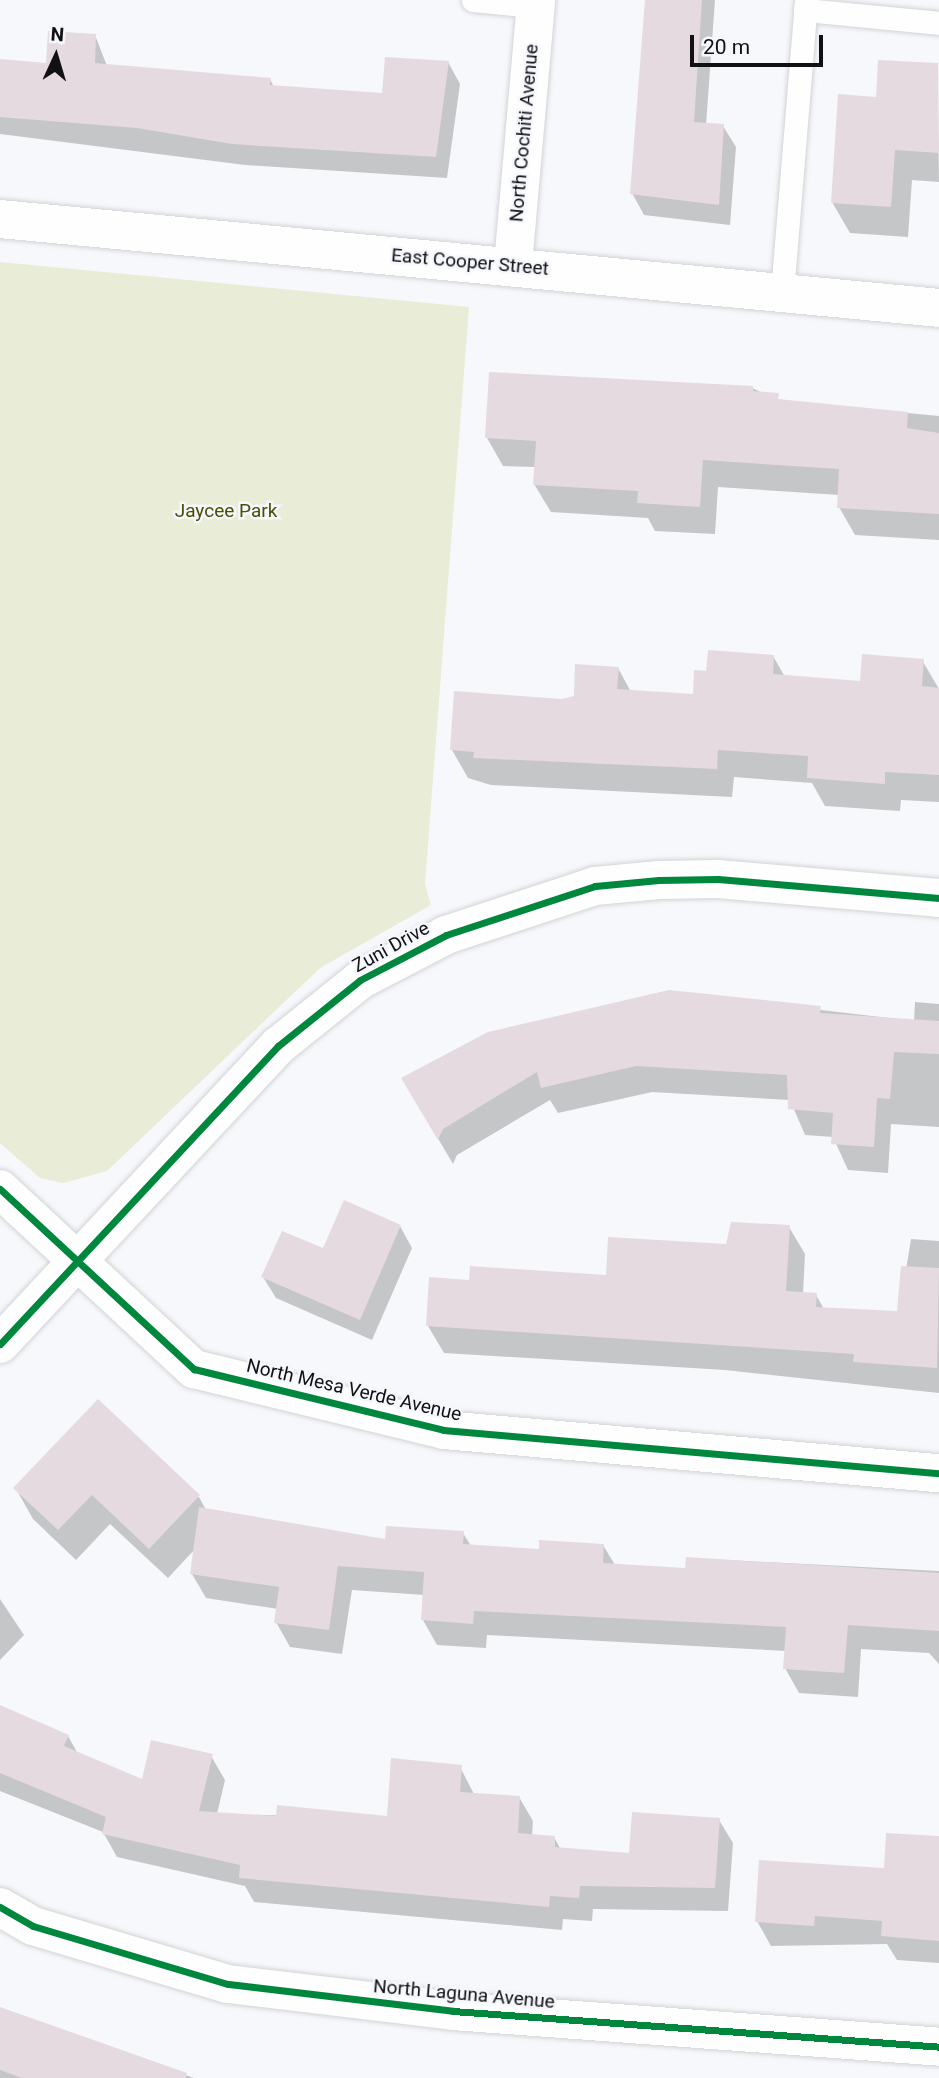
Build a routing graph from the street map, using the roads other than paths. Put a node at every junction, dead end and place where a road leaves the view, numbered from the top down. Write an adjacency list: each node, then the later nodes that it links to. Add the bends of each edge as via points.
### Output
1 (473, 0): 2 (lane)
2 (536, 3): 6 (street, North Cochiti Avenue)
3 (805, 5): 4 (lane); 7 (lane)
4 (939, 23)
5 (0, 219): 6 (street, East Cooper Street)
6 (513, 265): 7 (street, East Cooper Street)
7 (782, 293): 8 (street, East Cooper Street)
8 (939, 309)
9 (939, 898): 11 (street, Zuni Drive, via 718,879 659,880 595,886 446,935 318,1010)
10 (0, 1189): 11 (street, North Mesa Verde Avenue)
11 (78, 1262): 12 (street, Zuni Drive); 13 (street, North Mesa Verde Avenue, via 194,1368 430,1427)
12 (0, 1344)
13 (939, 1473)
14 (0, 1907): 15 (street, North Laguna Avenue, via 33,1926 228,1984 453,2011)
15 (939, 2048)

